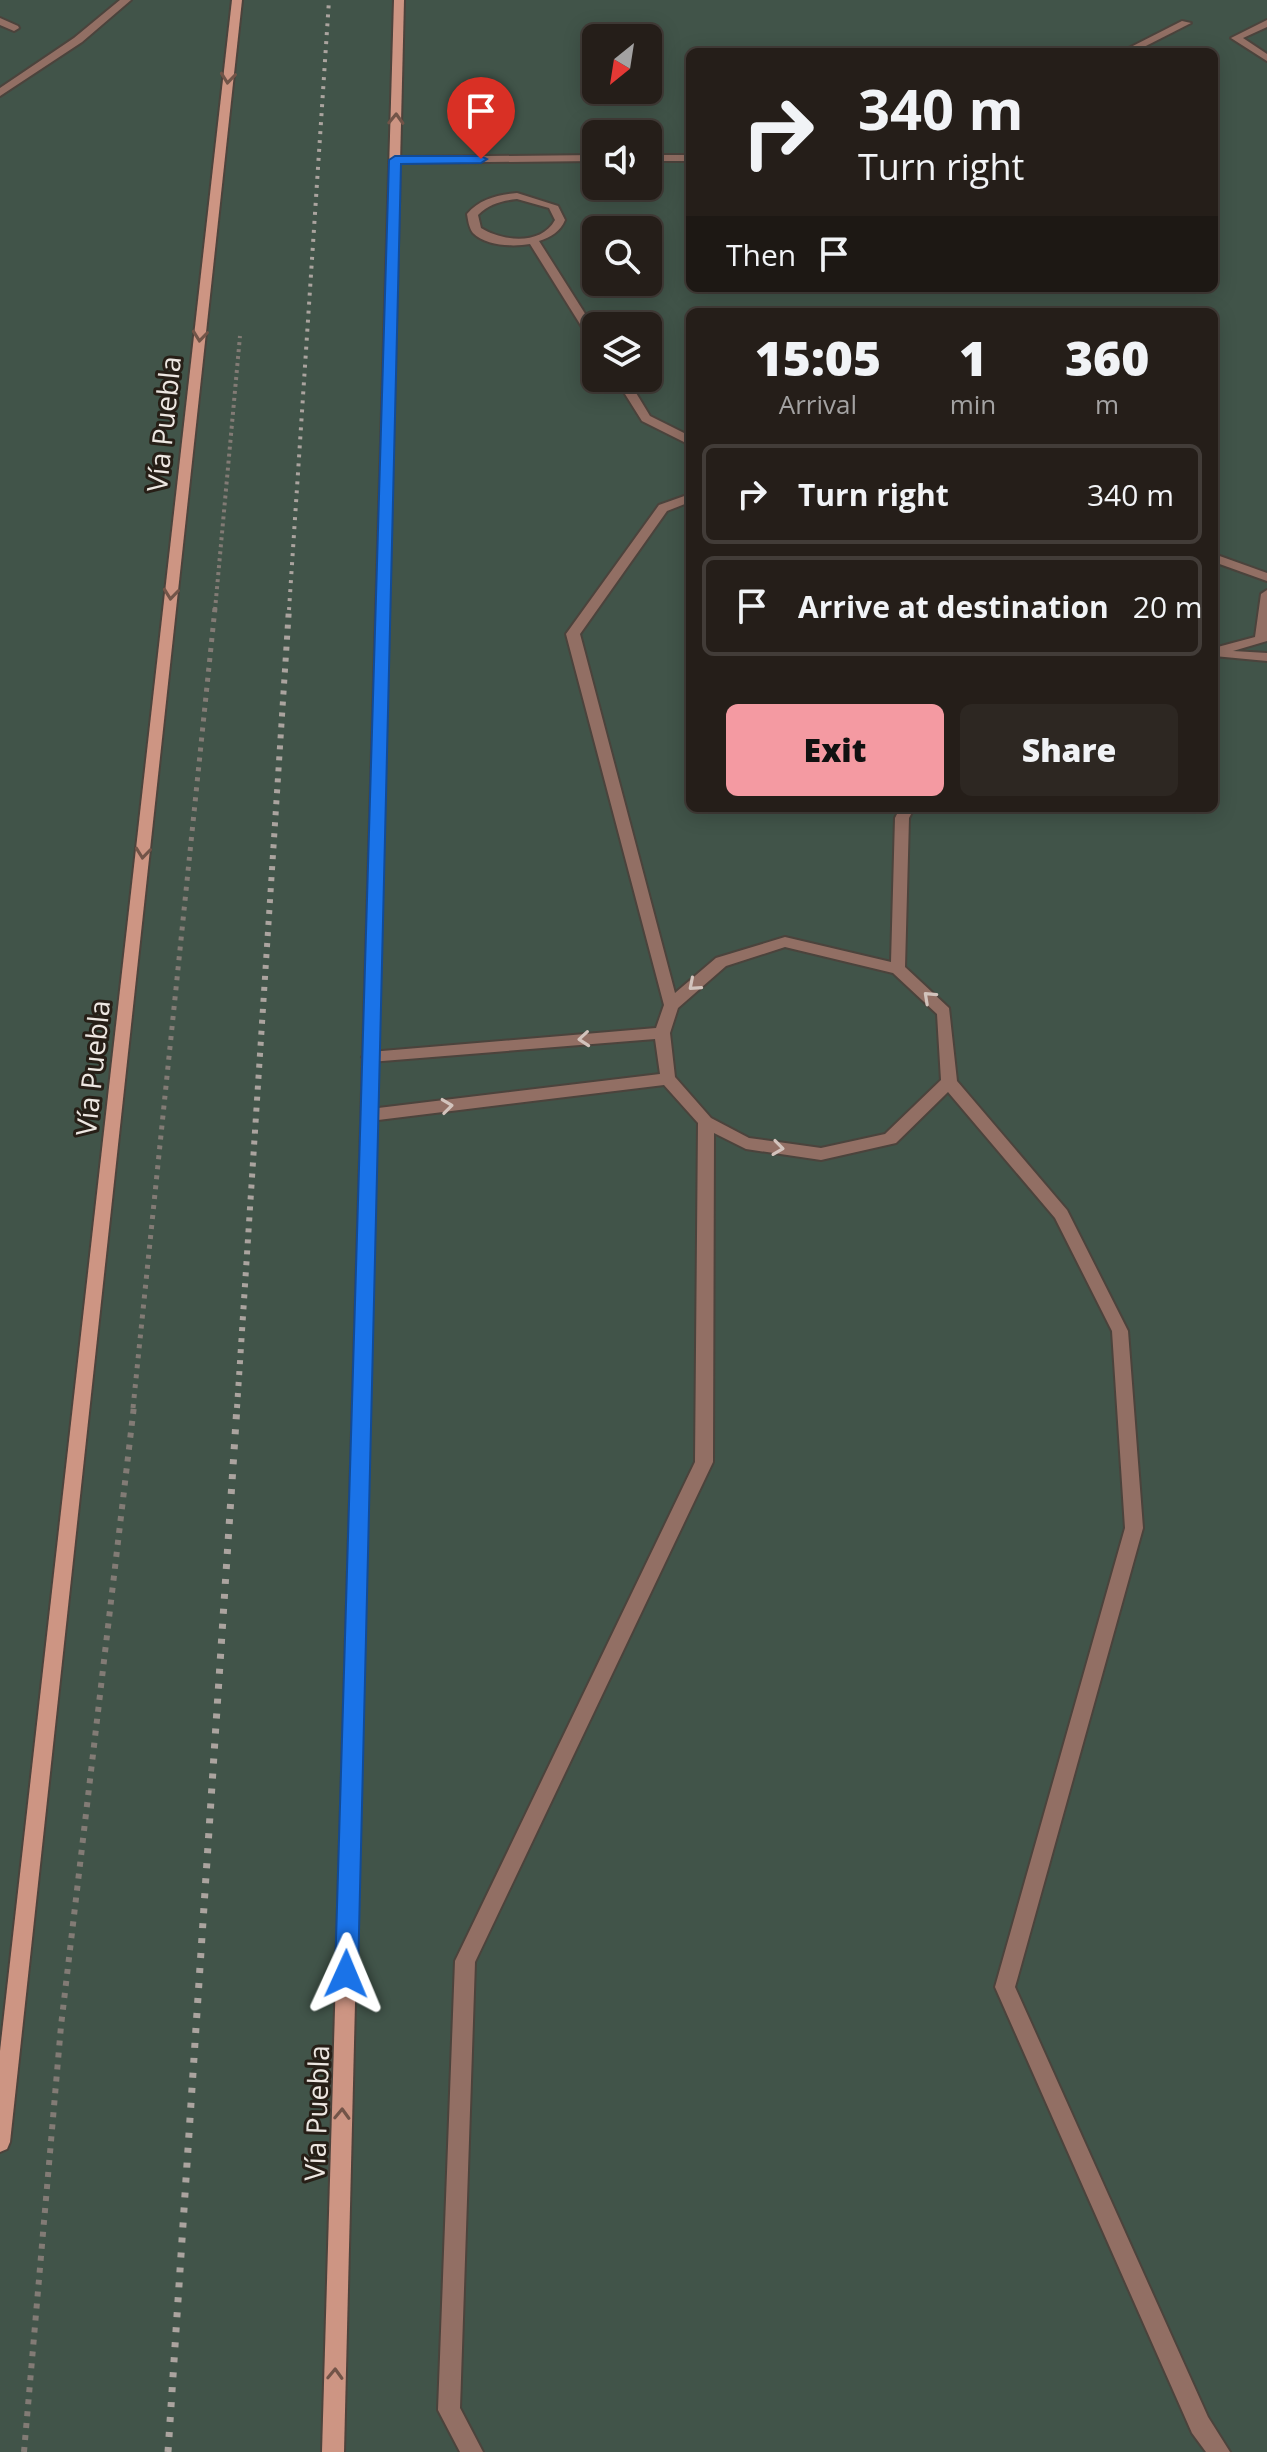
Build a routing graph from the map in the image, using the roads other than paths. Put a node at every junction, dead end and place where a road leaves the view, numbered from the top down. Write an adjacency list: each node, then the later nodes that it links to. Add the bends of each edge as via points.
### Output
1 (126, 0): 10 (street)
2 (237, 0): 36 (main road, Vía Puebla, one-way to 36)
3 (399, 0): 14 (main road, Vía Puebla, one-way to 3)
4 (0, 21): 7 (street)
5 (1186, 23): 8 (street)
6 (1267, 23): 9 (street, via 1236,38)
7 (14, 28)
8 (1134, 48)
9 (1267, 58)
10 (0, 93)
11 (582, 158): 14 (street)
12 (662, 158): 13 (street)
13 (686, 158)
14 (395, 160): 31 (main road, Vía Puebla)
15 (533, 240): 15 (street, via 550,234 560,220 544,201 502,197 472,214 476,230 484,236); 16 (street)
16 (582, 318)
17 (630, 392): 18 (street, via 646,418)
18 (686, 439)
19 (686, 499): 29 (street, via 663,508 573,634)
20 (1218, 560): 21 (street)
21 (1246, 570): 22 (street); 23 (street)
22 (1267, 577)
23 (1267, 592): 24 (street, via 1261,640)
24 (1218, 652)
25 (1218, 653): 26 (street)
26 (1267, 657)
27 (905, 812): 28 (street)
28 (898, 969): 29 (street, one-way to 29, via 785,942 721,962); 33 (street, one-way to 28, via 944,1012)
29 (671, 1005): 30 (street)
30 (662, 1033): 31 (street, one-way to 31); 32 (street)
31 (370, 1057): 34 (main road, Vía Puebla)
32 (668, 1079): 34 (street, one-way to 32); 35 (street)
33 (949, 1082): 35 (street, one-way to 33, via 746,1143 821,1154 890,1139); 37 (street, via 1061,1214 1120,1331 1134,1528 1005,1987)
34 (370, 1115): 38 (main road, Vía Puebla, one-way to 34)
35 (706, 1122): 39 (street, via 704,1462 465,1961 449,2410)
36 (0, 2142)
37 (1200, 2425): 40 (street); 41 (street)
38 (333, 2452)
39 (472, 2452)
40 (1203, 2452)
41 (1219, 2452)

